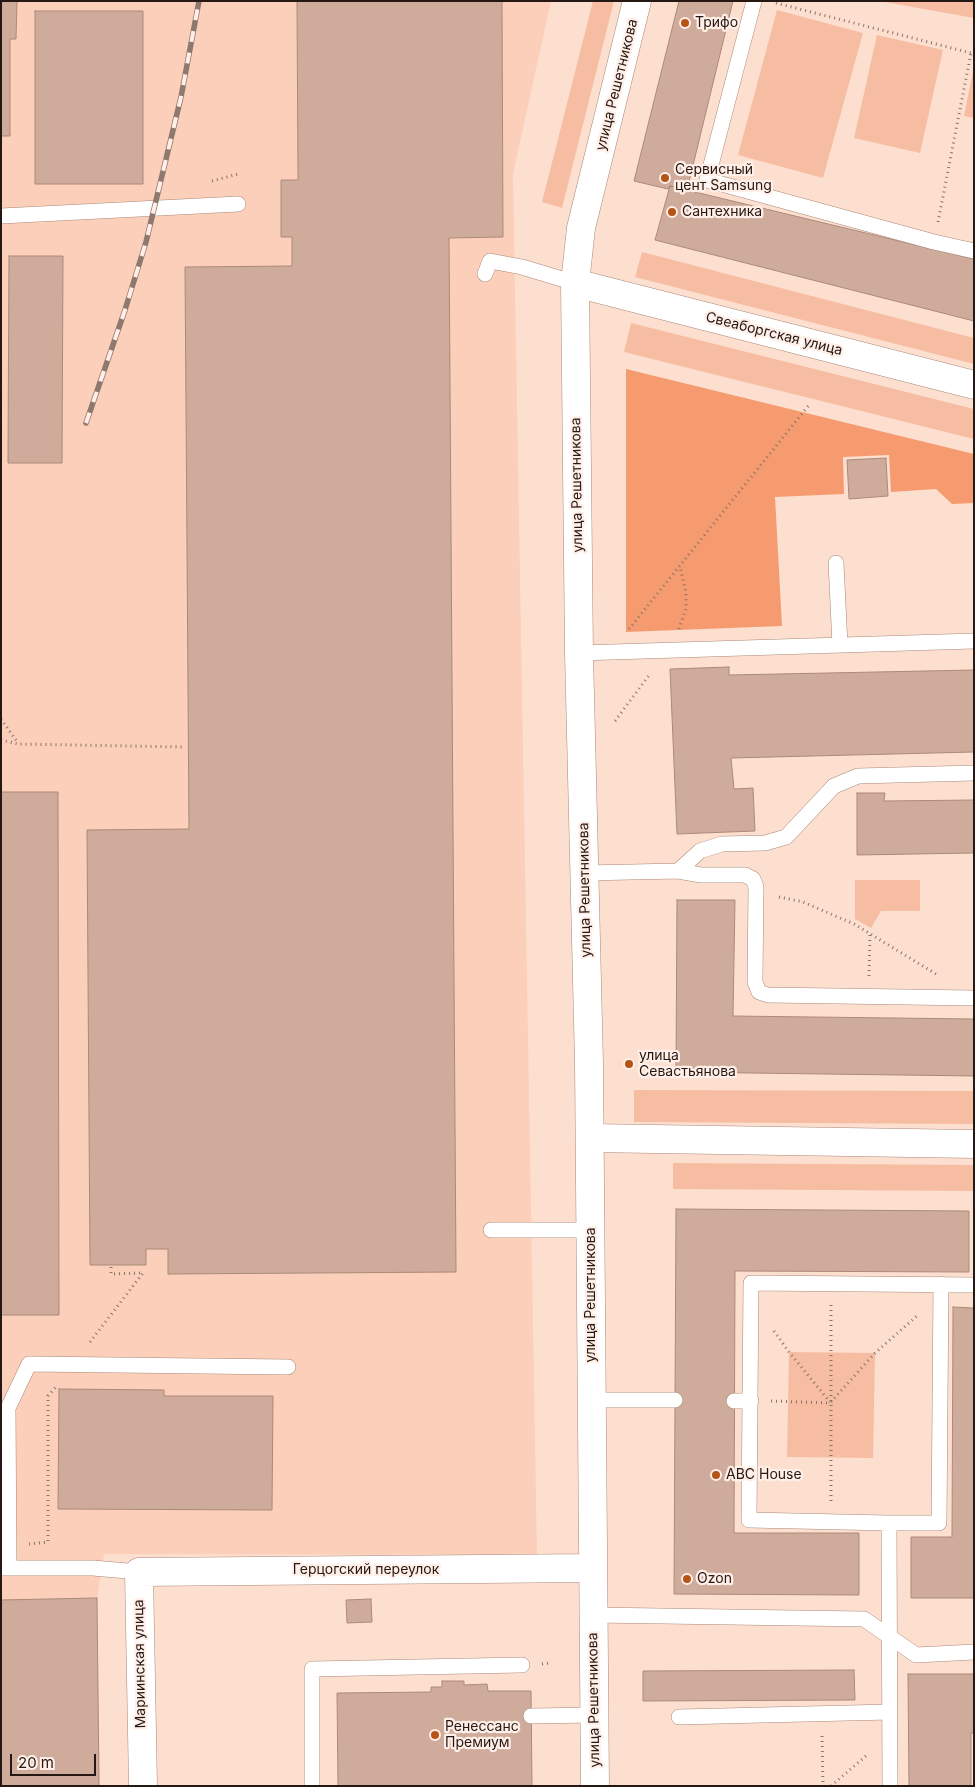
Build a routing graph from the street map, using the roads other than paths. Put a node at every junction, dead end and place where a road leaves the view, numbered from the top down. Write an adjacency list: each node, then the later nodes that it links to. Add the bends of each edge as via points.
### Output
1 (637, 1): 7 (street, улица Решетникова, via 582,228)
2 (753, 2): 5 (lane, via 707,180)
3 (238, 204): 4 (lane)
4 (1, 216)
5 (974, 251)
6 (485, 274): 7 (lane, via 490,261 522,266)
7 (575, 283): 8 (street, Свеаборгская улица); 12 (street, улица Решетникова)
8 (974, 385)
9 (836, 563): 11 (lane)
10 (974, 641): 11 (lane)
11 (840, 645): 12 (lane)
12 (579, 653): 15 (street, улица Решетникова)
13 (974, 774): 14 (lane, via 858,776 834,786 786,837 765,843 722,844 700,852)
14 (678, 870): 15 (lane); 16 (lane, via 745,875 753,879 756,892 755,982 759,992 768,995)
15 (585, 873): 17 (street, улица Решетникова)
16 (974, 998)
17 (590, 1138): 18 (street); 20 (street, улица Решетникова)
18 (974, 1144)
19 (491, 1230): 20 (lane)
20 (591, 1230): 24 (street, улица Решетникова)
21 (974, 1285): 22 (lane)
22 (942, 1289): 27 (lane, via 831,1283 750,1283); 29 (lane, via 939,1524)
23 (288, 1367): 28 (lane, via 29,1364)
24 (592, 1400): 25 (lane); 31 (street, улица Решетникова)
25 (675, 1400)
26 (734, 1401): 27 (lane)
27 (751, 1401): 29 (lane, via 749,1520)
28 (5, 1406): 30 (lane, via 9,1545)
29 (889, 1523): 34 (lane)
30 (5, 1568): 32 (lane, via 97,1568)
31 (593, 1568): 32 (street, Герцогский переулок); 33 (street, улица Решетникова)
32 (139, 1572): 41 (street, Мариинская улица)
33 (594, 1615): 34 (lane, via 864,1618); 38 (street, улица Решетникова)
34 (890, 1636): 35 (lane, via 916,1655); 37 (lane)
35 (974, 1652)
36 (522, 1665): 42 (lane, via 312,1669)
37 (890, 1712): 40 (lane); 44 (lane)
38 (594, 1715): 39 (lane); 43 (street, улица Решетникова)
39 (531, 1716)
40 (679, 1716)
41 (143, 1786)
42 (312, 1786)
43 (595, 1786)
44 (890, 1786)

